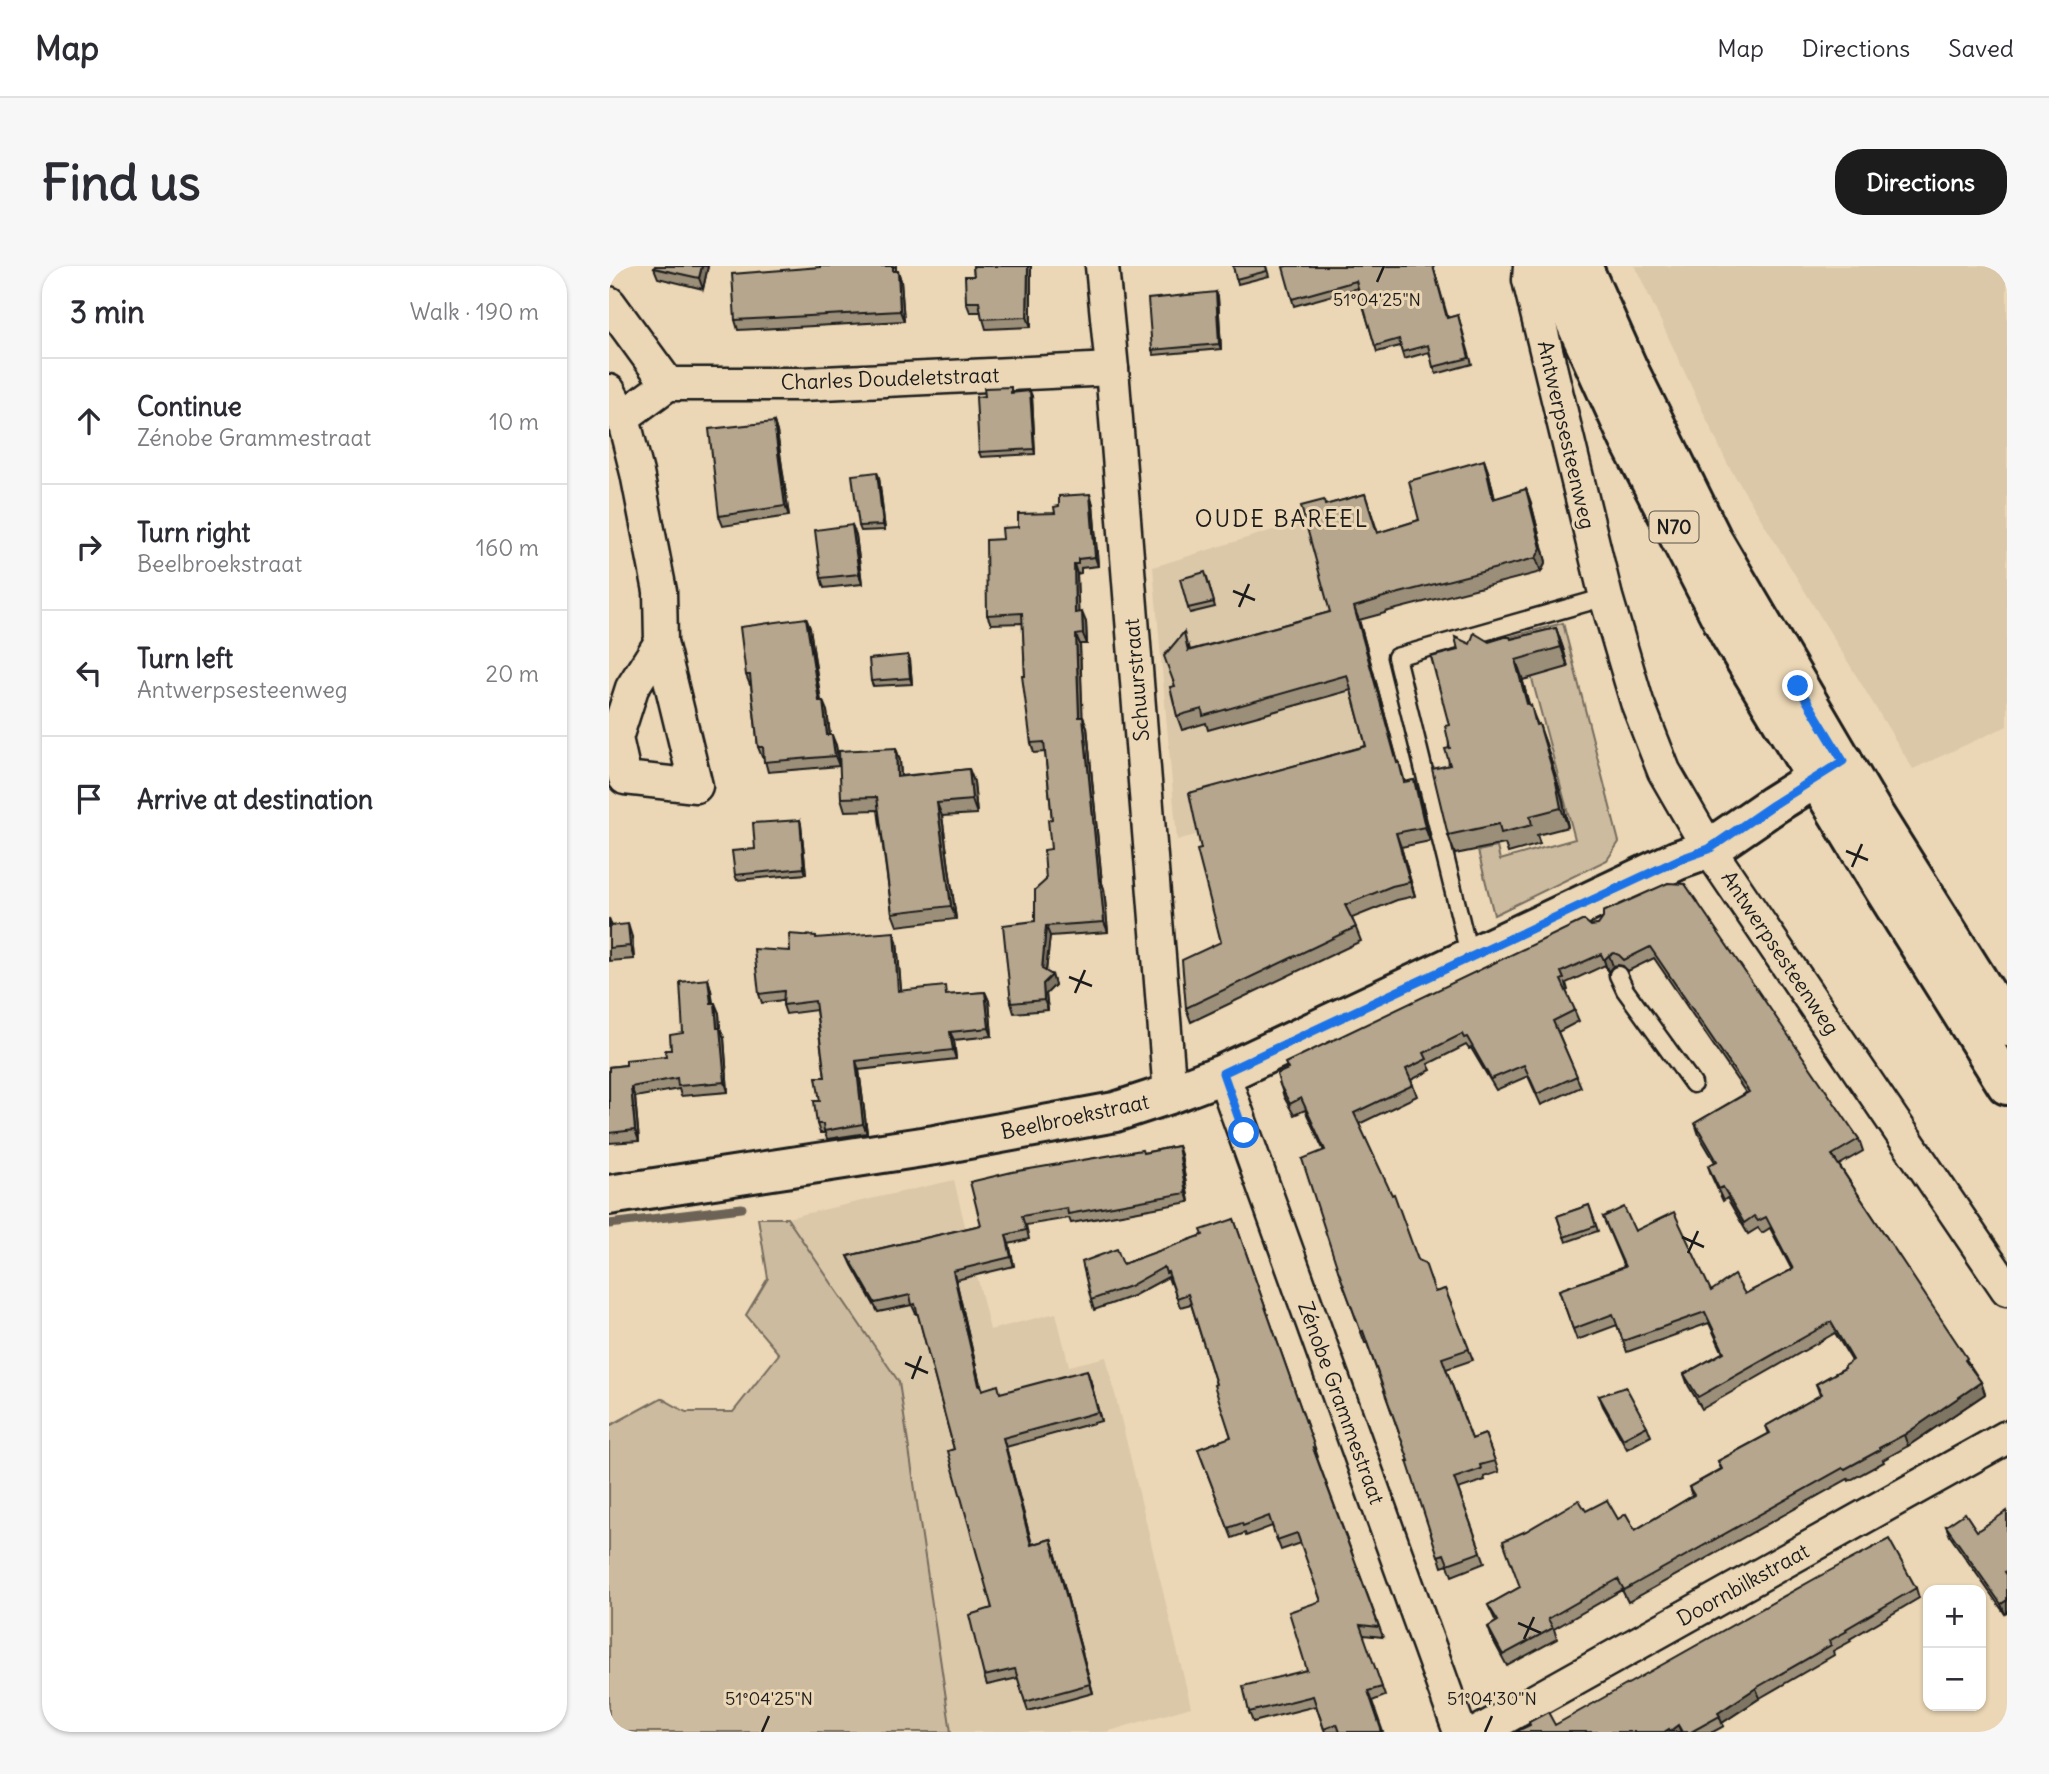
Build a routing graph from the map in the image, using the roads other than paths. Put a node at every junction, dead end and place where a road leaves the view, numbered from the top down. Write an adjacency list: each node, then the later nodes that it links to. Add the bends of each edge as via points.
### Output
1 (1102, 266): 6 (street, Schuurstraat)
2 (1531, 266): 9 (street, Antwerpsesteenweg, via 1528,280)
3 (1550, 266): 11 (main road, Antwerpsesteenweg / N70, via 1629,439 1736,646)
4 (1582, 266): 11 (main road, Antwerpsesteenweg / N70, via 1628,369)
5 (609, 303): 7 (street)
6 (1112, 369): 7 (street, Charles Doudeletstraat, via 802,384); 19 (street, Schuurstraat)
7 (668, 384): 8 (street)
8 (616, 404): 10 (street, via 637,473 660,591)
9 (1606, 597): 12 (street, Antwerpsesteenweg, via 1637,702 1664,771); 13 (lane, via 1396,657)
10 (661, 642)
11 (1830, 769): 12 (main road, Beelbroekstraat); 15 (main road, Antwerpsesteenweg / N70, via 1874,816); 18 (main road, Antwerpsesteenweg / N70)
12 (1709, 849): 13 (main road, Beelbroekstraat, via 1678,860 1590,909); 21 (street, Antwerpsesteenweg)
13 (1471, 958): 16 (main road, Beelbroekstraat)
14 (1618, 975): 17 (lane)
15 (2007, 1027)
16 (1223, 1073): 19 (main road, Beelbroekstraat); 23 (street, Zénobe Grammestraat)
17 (1693, 1084)
18 (2007, 1085)
19 (1170, 1094): 20 (main road, Beelbroekstraat, via 1115,1112 1029,1129)
20 (609, 1195)
21 (2007, 1289)
22 (2007, 1437): 24 (street, Doornbilkstraat)
23 (1459, 1732)
24 (1479, 1732)

